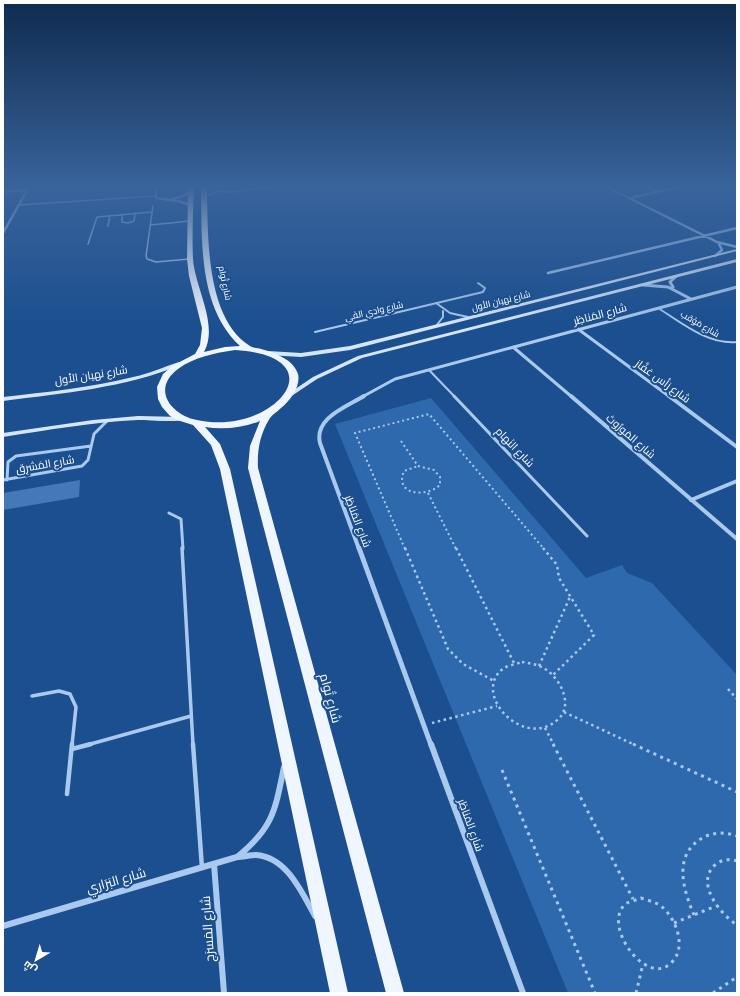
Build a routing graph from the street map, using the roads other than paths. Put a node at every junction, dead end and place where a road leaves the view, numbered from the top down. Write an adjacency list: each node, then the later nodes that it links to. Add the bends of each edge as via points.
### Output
1 (91, 233): 9 (lane)
2 (149, 233): 13 (lane, via 147,259 156,262)
3 (191, 233): 13 (main road)
4 (206, 233): 31 (main road, شارع تُوام, via 209,274 218,309 228,329)
5 (698, 233): 7 (street)
6 (714, 233): 7 (street)
7 (703, 236): 8 (street); 15 (street)
8 (717, 242): 10 (street); 12 (street, via 722,250)
9 (88, 244)
10 (737, 247)
11 (737, 250): 12 (main road, شارع نهيان الأول)
12 (715, 256): 25 (main road, شارع نهيان الأول)
13 (190, 259): 33 (main road, via 206,328 204,345)
14 (737, 260): 16 (main road, شارع نهيان الأول)
15 (548, 273)
16 (677, 275): 18 (main road, شارع نهيان الأول); 20 (street, via 670,282)
17 (478, 283): 22 (lane, شارع وادِي الفَي, via 484,287 484,291)
18 (640, 286): 20 (street, via 658,284); 36 (main road, شارع نهيان الأول, via 360,357 315,378)
19 (737, 287): 21 (street, شارع المَناظِر)
20 (674, 289): 21 (street)
21 (691, 299): 23 (street, شارع المَناظِر)
22 (436, 303): 24 (lane); 28 (lane, شارع وادِي الفَي)
23 (658, 308): 27 (street, شارع المَناظِر); 29 (lane, شارع مَوْقب, via 715,342)
24 (443, 310): 25 (lane); 26 (lane, via 442,317)
25 (470, 318): 26 (main road, شارع نهيان الأول)
26 (435, 327): 32 (main road, شارع نهيان الأول, via 334,351 301,355)
27 (578, 329): 30 (street, شارع المَناظِر); 44 (street, شارع رَأس عَفَّاز)
28 (316, 332)
29 (737, 342)
30 (513, 347): 35 (street, شارع المَناظِر); 47 (street, شارع المَورُوث)
31 (247, 348): 32 (main road); 33 (main road)
32 (268, 353): 36 (main road, via 282,360 291,371 294,383)
33 (199, 354): 34 (main road)
34 (180, 364): 37 (main road, شارع نهيان الأول, via 123,382); 39 (main road, via 164,380 161,395 167,408)
35 (429, 370): 49 (lane, شارع النَهام); 64 (street, شارع المَناظِر, via 379,387 325,420 318,433)
36 (288, 396): 38 (main road)
37 (3, 400)
38 (269, 413): 41 (main road, via 235,424); 63 (main road, شارع تُوام, via 254,444 253,468)
39 (182, 419): 40 (main road); 41 (main road)
40 (108, 420): 42 (main road); 43 (lane, شارع المَشرِق, via 94,434)
41 (197, 424): 54 (main road, via 215,444 225,469)
42 (3, 435)
43 (91, 446): 45 (lane, شارع المَشرِق, via 88,460 78,467); 45 (lane, via 16,456 8,462)
44 (737, 447)
45 (5, 480)
46 (737, 481): 47 (street)
47 (691, 500): 50 (street, شارع المَورُوث)
48 (169, 513): 52 (lane, via 181,519)
49 (587, 536)
50 (737, 540)
51 (32, 696): 53 (lane, via 63,691 70,693 76,707)
52 (191, 716): 53 (lane); 58 (lane)
53 (72, 749): 55 (lane)
54 (287, 755): 56 (street, شارع البَرَاري, via 269,822 256,842); 60 (main road)
55 (67, 794)
56 (237, 857): 57 (street, شارع البَرَاري); 60 (street, شارع البَرَاري, via 266,857 283,867 290,874)
57 (214, 864): 58 (street, شارع البَرَاري); 61 (street, شارع المَسرَج)
58 (202, 868): 59 (street, شارع البَرَاري)
59 (3, 926)
60 (326, 935): 62 (main road)
61 (224, 993)
62 (339, 993)
63 (395, 993)
64 (523, 993)

